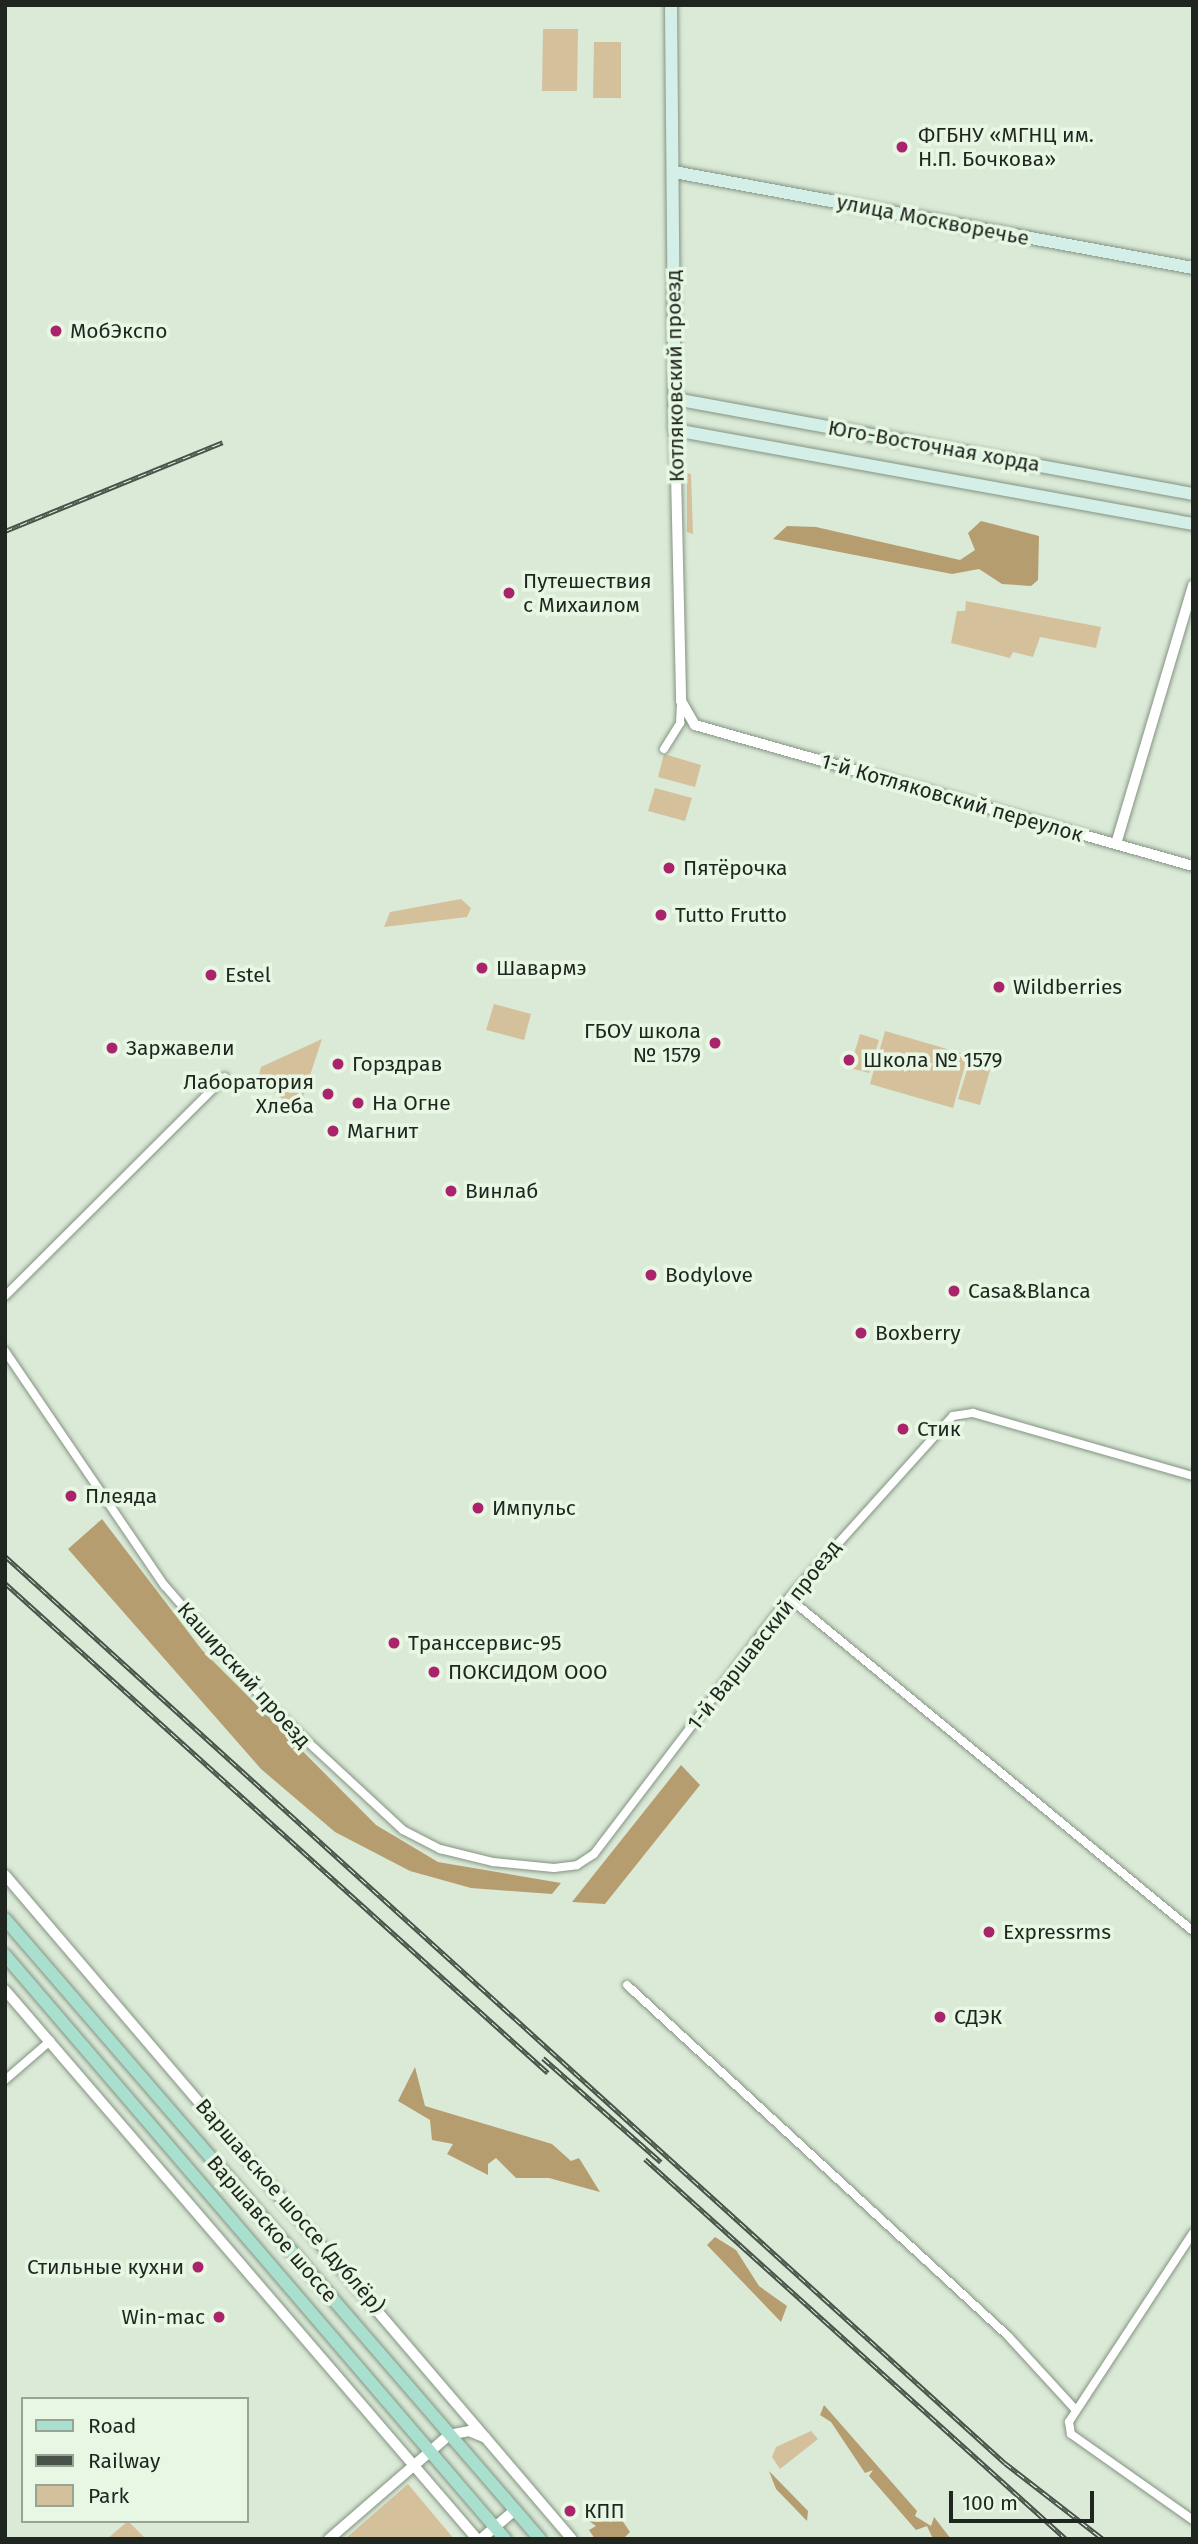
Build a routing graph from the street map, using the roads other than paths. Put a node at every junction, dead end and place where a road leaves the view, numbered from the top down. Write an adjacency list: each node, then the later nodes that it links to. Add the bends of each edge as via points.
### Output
1 (671, 5): 2 (main road, Котляковский проезд)
2 (674, 172): 3 (main road, улица Москворечье); 4 (main road, Котляковский проезд)
3 (1193, 268)
4 (675, 399): 5 (main road, Котляковский проезд); 6 (main road, Юго-Восточная хорда)
5 (675, 430): 7 (main road, Юго-Восточная хорда); 9 (street, Котляковский проезд)
6 (1193, 494)
7 (1193, 524)
8 (1193, 585): 13 (street)
9 (681, 701): 10 (street, Котляковский проезд); 11 (street)
10 (695, 725): 11 (street); 13 (street, 1-й Котляковский переулок)
11 (675, 732): 12 (street)
12 (664, 749)
13 (1115, 844): 14 (street, 1-й Котляковский переулок)
14 (1193, 866)
15 (225, 1077): 16 (street)
16 (5, 1296)
17 (5, 1351): 20 (street, Каширский проезд, via 215,1650 369,1804 440,1849 493,1862)
18 (1193, 1476): 19 (street, 1-й Варшавский проезд, via 960,1412 937,1430)
19 (789, 1598): 20 (street, 1-й Варшавский проезд, via 594,1854); 23 (street)
20 (577, 1866)
21 (5, 1875): 32 (street, Варшавское шоссе (дублёр))
22 (5, 1919): 31 (main road, Варшавское шоссе)
23 (1193, 1931)
24 (5, 1955): 33 (main road, Варшавское шоссе)
25 (627, 1985): 30 (street, via 1008,2336)
26 (5, 1990): 27 (street)
27 (50, 2041): 28 (street); 34 (street)
28 (5, 2080)
29 (1193, 2233): 30 (street)
30 (1074, 2408): 36 (street, via 1071,2434)
31 (449, 2435): 32 (street, via 469,2431); 33 (street); 35 (main road, Варшавское шоссе)
32 (491, 2441): 44 (street, Варшавское шоссе (дублёр))
33 (431, 2451): 34 (street); 38 (main road, Варшавское шоссе)
34 (415, 2464): 39 (street); 40 (street)
35 (515, 2510): 37 (main road, Варшавское шоссе); 38 (street)
36 (1193, 2520)
37 (525, 2522): 42 (main road, Варшавское шоссе); 43 (main road)
38 (495, 2527): 40 (street); 41 (main road, Варшавское шоссе)
39 (328, 2539)
40 (479, 2539)
41 (505, 2539)
42 (540, 2539)
43 (547, 2539)
44 (572, 2539)

